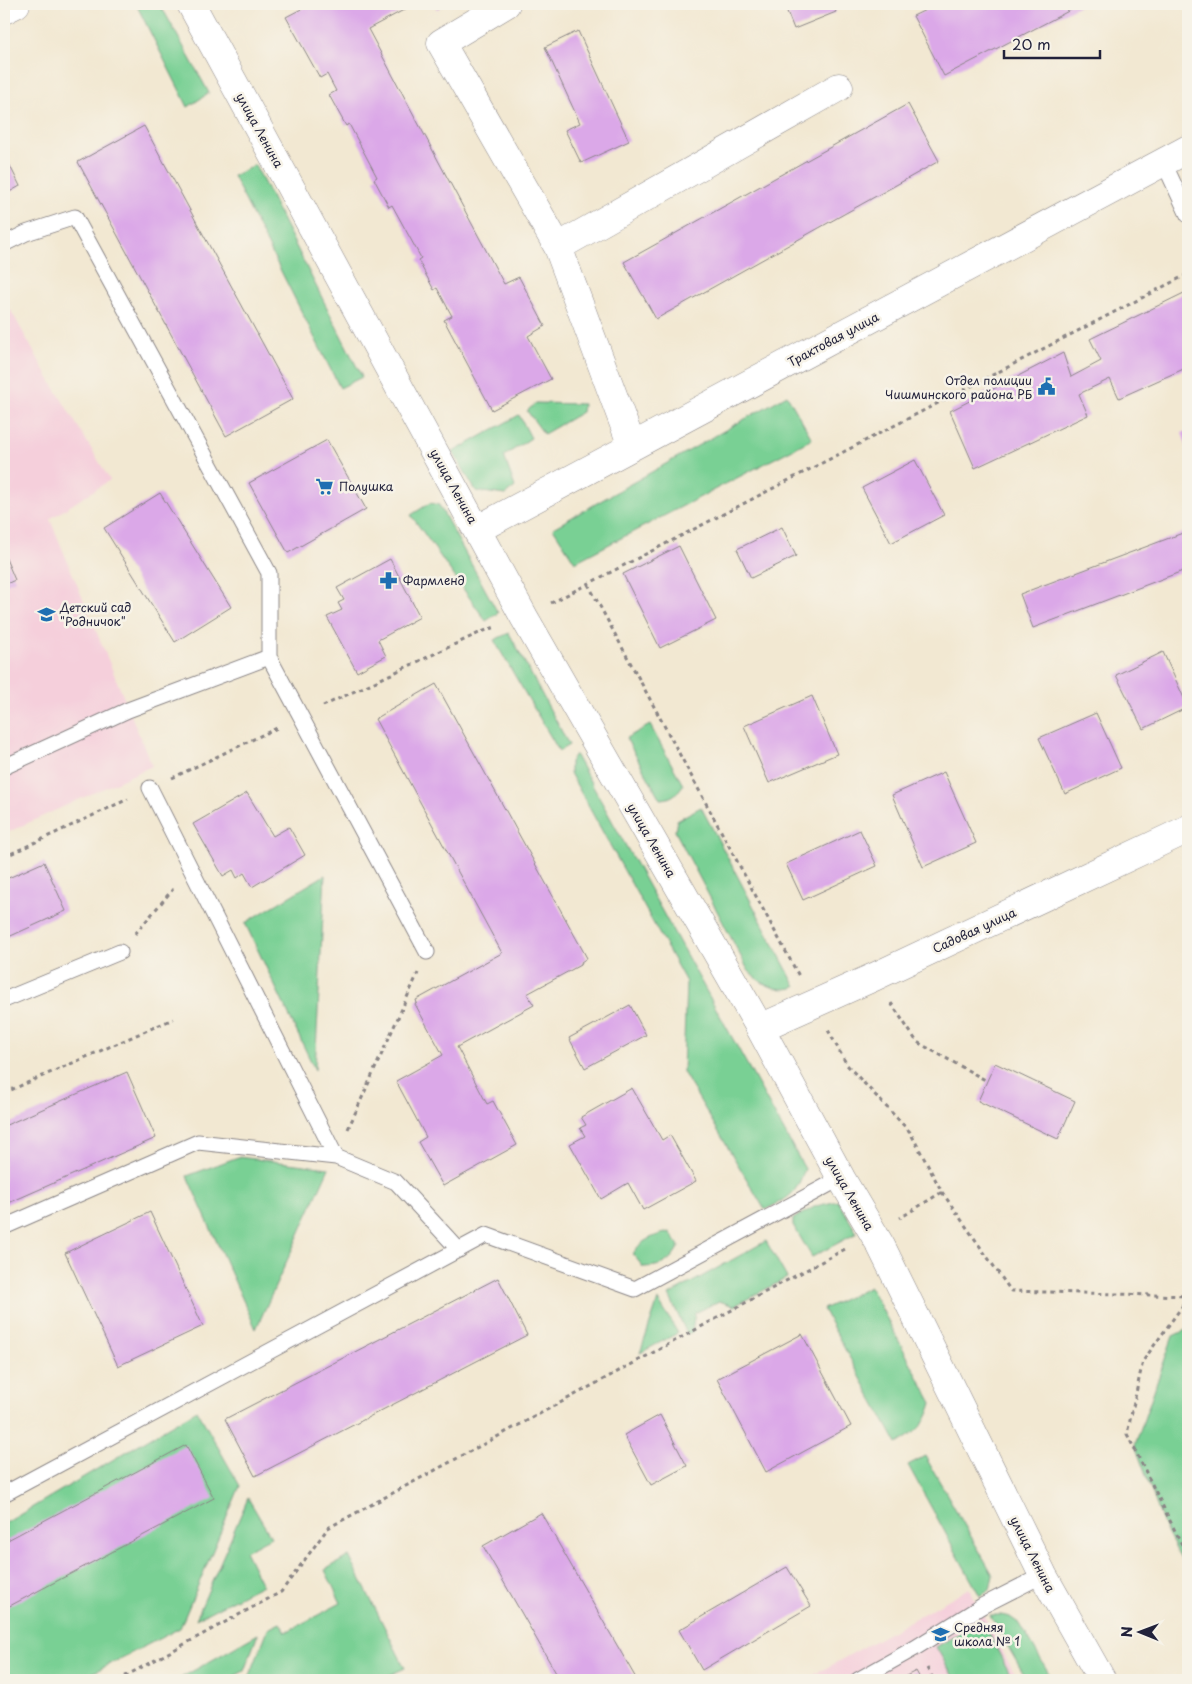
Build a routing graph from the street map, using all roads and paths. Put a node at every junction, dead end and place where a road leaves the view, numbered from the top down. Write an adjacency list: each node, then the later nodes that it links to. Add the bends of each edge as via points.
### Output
1 (16, 4): 4 (street)
2 (191, 4): 13 (street, улица Ленина)
3 (506, 4): 10 (street, via 441,43)
4 (4, 10)
5 (839, 87): 10 (street)
6 (1188, 149): 7 (street, Трактовая улица)
7 (1164, 162): 8 (lane); 12 (street, Трактовая улица)
8 (1188, 215)
9 (4, 244): 16 (lane, via 75,217 269,572)
10 (558, 247): 12 (street)
11 (1188, 274): 14 (path)
12 (632, 446): 13 (street, Трактовая улица)
13 (478, 529): 15 (street, улица Ленина)
14 (588, 584): 15 (path); 27 (path)
15 (524, 616): 17 (path, via 479,633); 29 (street, улица Ленина)
16 (269, 657): 17 (lane); 18 (lane, via 128,710)
17 (300, 717): 19 (path); 24 (lane)
18 (4, 767)
19 (150, 788): 21 (path); 22 (lane)
20 (1188, 828): 25 (street, Садовая улица)
21 (4, 857)
22 (191, 867): 23 (path); 32 (lane)
23 (120, 952): 26 (lane)
24 (427, 952): 32 (path)
25 (874, 977): 27 (street, Садовая улица); 30 (path, via 917,1042)
26 (4, 1000)
27 (814, 1004): 29 (street, Садовая улица); 34 (path, via 847,1065 910,1132)
28 (173, 1018): 31 (path)
29 (760, 1028): 33 (street, улица Ленина)
30 (987, 1081)
31 (4, 1093)
32 (336, 1157): 35 (lane, via 198,1142); 37 (lane, via 396,1182)
33 (841, 1178): 36 (street, улица Ленина); 37 (lane, via 636,1289 486,1235)
34 (942, 1192): 36 (path); 38 (path, via 1011,1292)
35 (4, 1227)
36 (874, 1234): 41 (street, улица Ленина); 42 (path, via 328,1528 281,1592)
37 (459, 1250): 39 (lane)
38 (1188, 1297): 40 (path, via 1143,1361 1126,1434)
39 (4, 1494)
40 (1188, 1557)
41 (1042, 1575): 43 (lane, via 982,1606); 44 (street, улица Ленина)
42 (118, 1680)
43 (858, 1680)
44 (1102, 1680)

